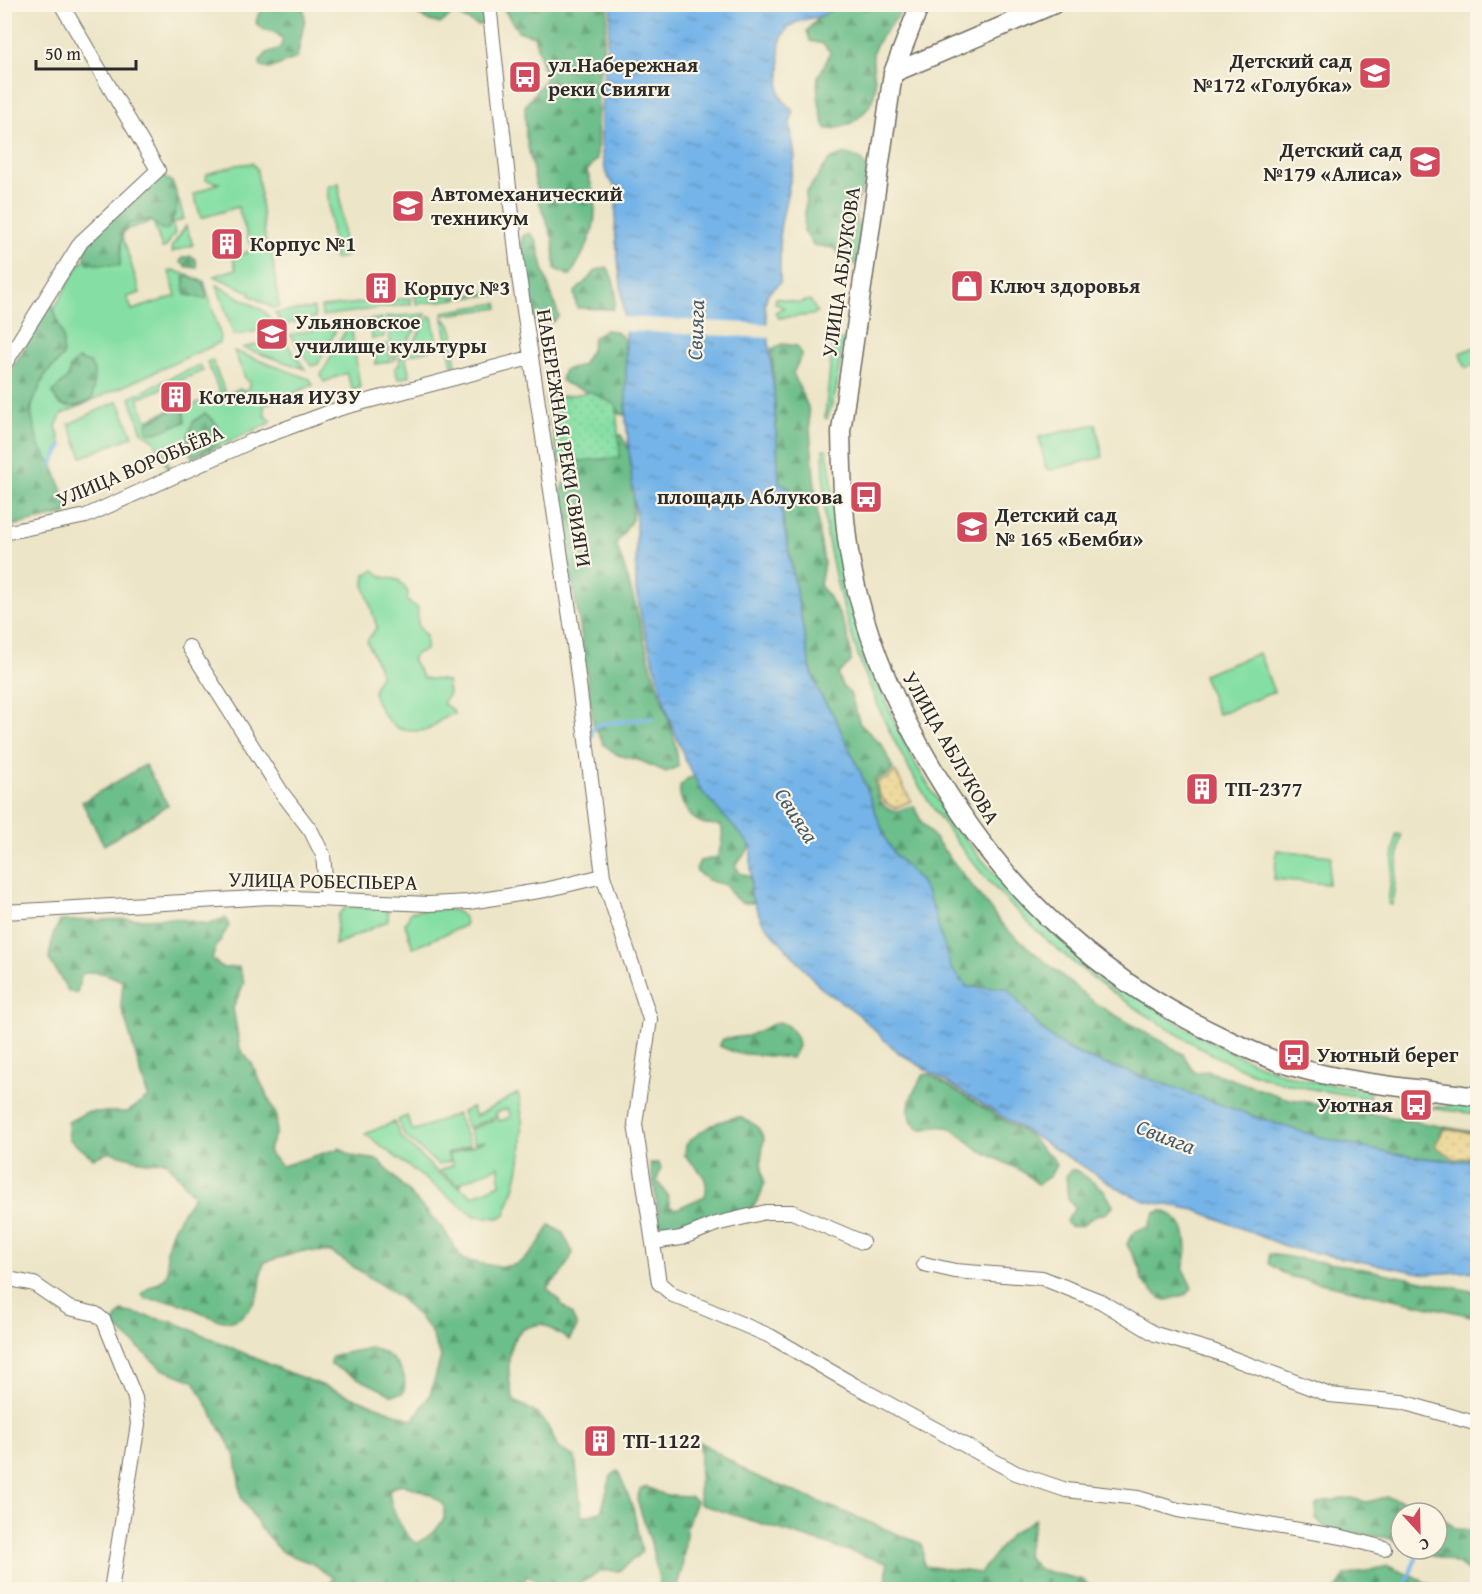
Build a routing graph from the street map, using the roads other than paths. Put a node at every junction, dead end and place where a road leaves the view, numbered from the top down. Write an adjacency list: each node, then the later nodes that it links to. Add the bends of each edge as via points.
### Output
1 (61, 4): 7 (street, via 158,170 81,242)
2 (489, 4): 6 (street, НАБЕРЕЖНАЯ РЕКИ СВИЯГИ)
3 (920, 4): 5 (street, УЛИЦА АБЛУКОВА)
4 (1053, 4): 5 (street)
5 (893, 73): 13 (street, УЛИЦА АБЛУКОВА, via 841,432 843,491 852,569 884,677 939,779 997,865 1024,895 1103,966 1172,1011 1253,1052 1289,1065 1332,1076)
6 (530, 358): 8 (street, УЛИЦА ВОРОБЬЁВА, via 341,408 252,441 87,516); 10 (street, НАБЕРЕЖНАЯ РЕКИ СВИЯГИ, via 574,644)
7 (4, 365)
8 (4, 533)
9 (189, 647): 11 (street, via 282,793 311,831 323,855)
10 (603, 876): 11 (street, УЛИЦА РОБЕСПЬЕРА, via 469,902 429,904); 14 (street, НАБЕРЕЖНАЯ РЕКИ СВИЯГИ, via 650,1019 635,1124)
11 (327, 898): 12 (street, УЛИЦА РОБЕСПЬЕРА, via 271,897)
12 (4, 912)
13 (1478, 1097)
14 (653, 1242): 15 (street, via 681,1238 716,1224 766,1212 792,1212); 19 (street, НАБЕРЕЖНАЯ РЕКИ СВИЯГИ, via 659,1282 673,1295 770,1336 1016,1473 1066,1490 1138,1498 1178,1510 1342,1537)
15 (862, 1242)
16 (924, 1264): 18 (street, via 955,1271 1042,1278 1100,1301 1155,1334 1213,1351 1330,1395 1402,1402)
17 (4, 1278): 20 (street, via 34,1284 69,1308 96,1314 104,1321 135,1398 138,1424)
18 (1478, 1424)
19 (1384, 1548)
20 (111, 1590)

